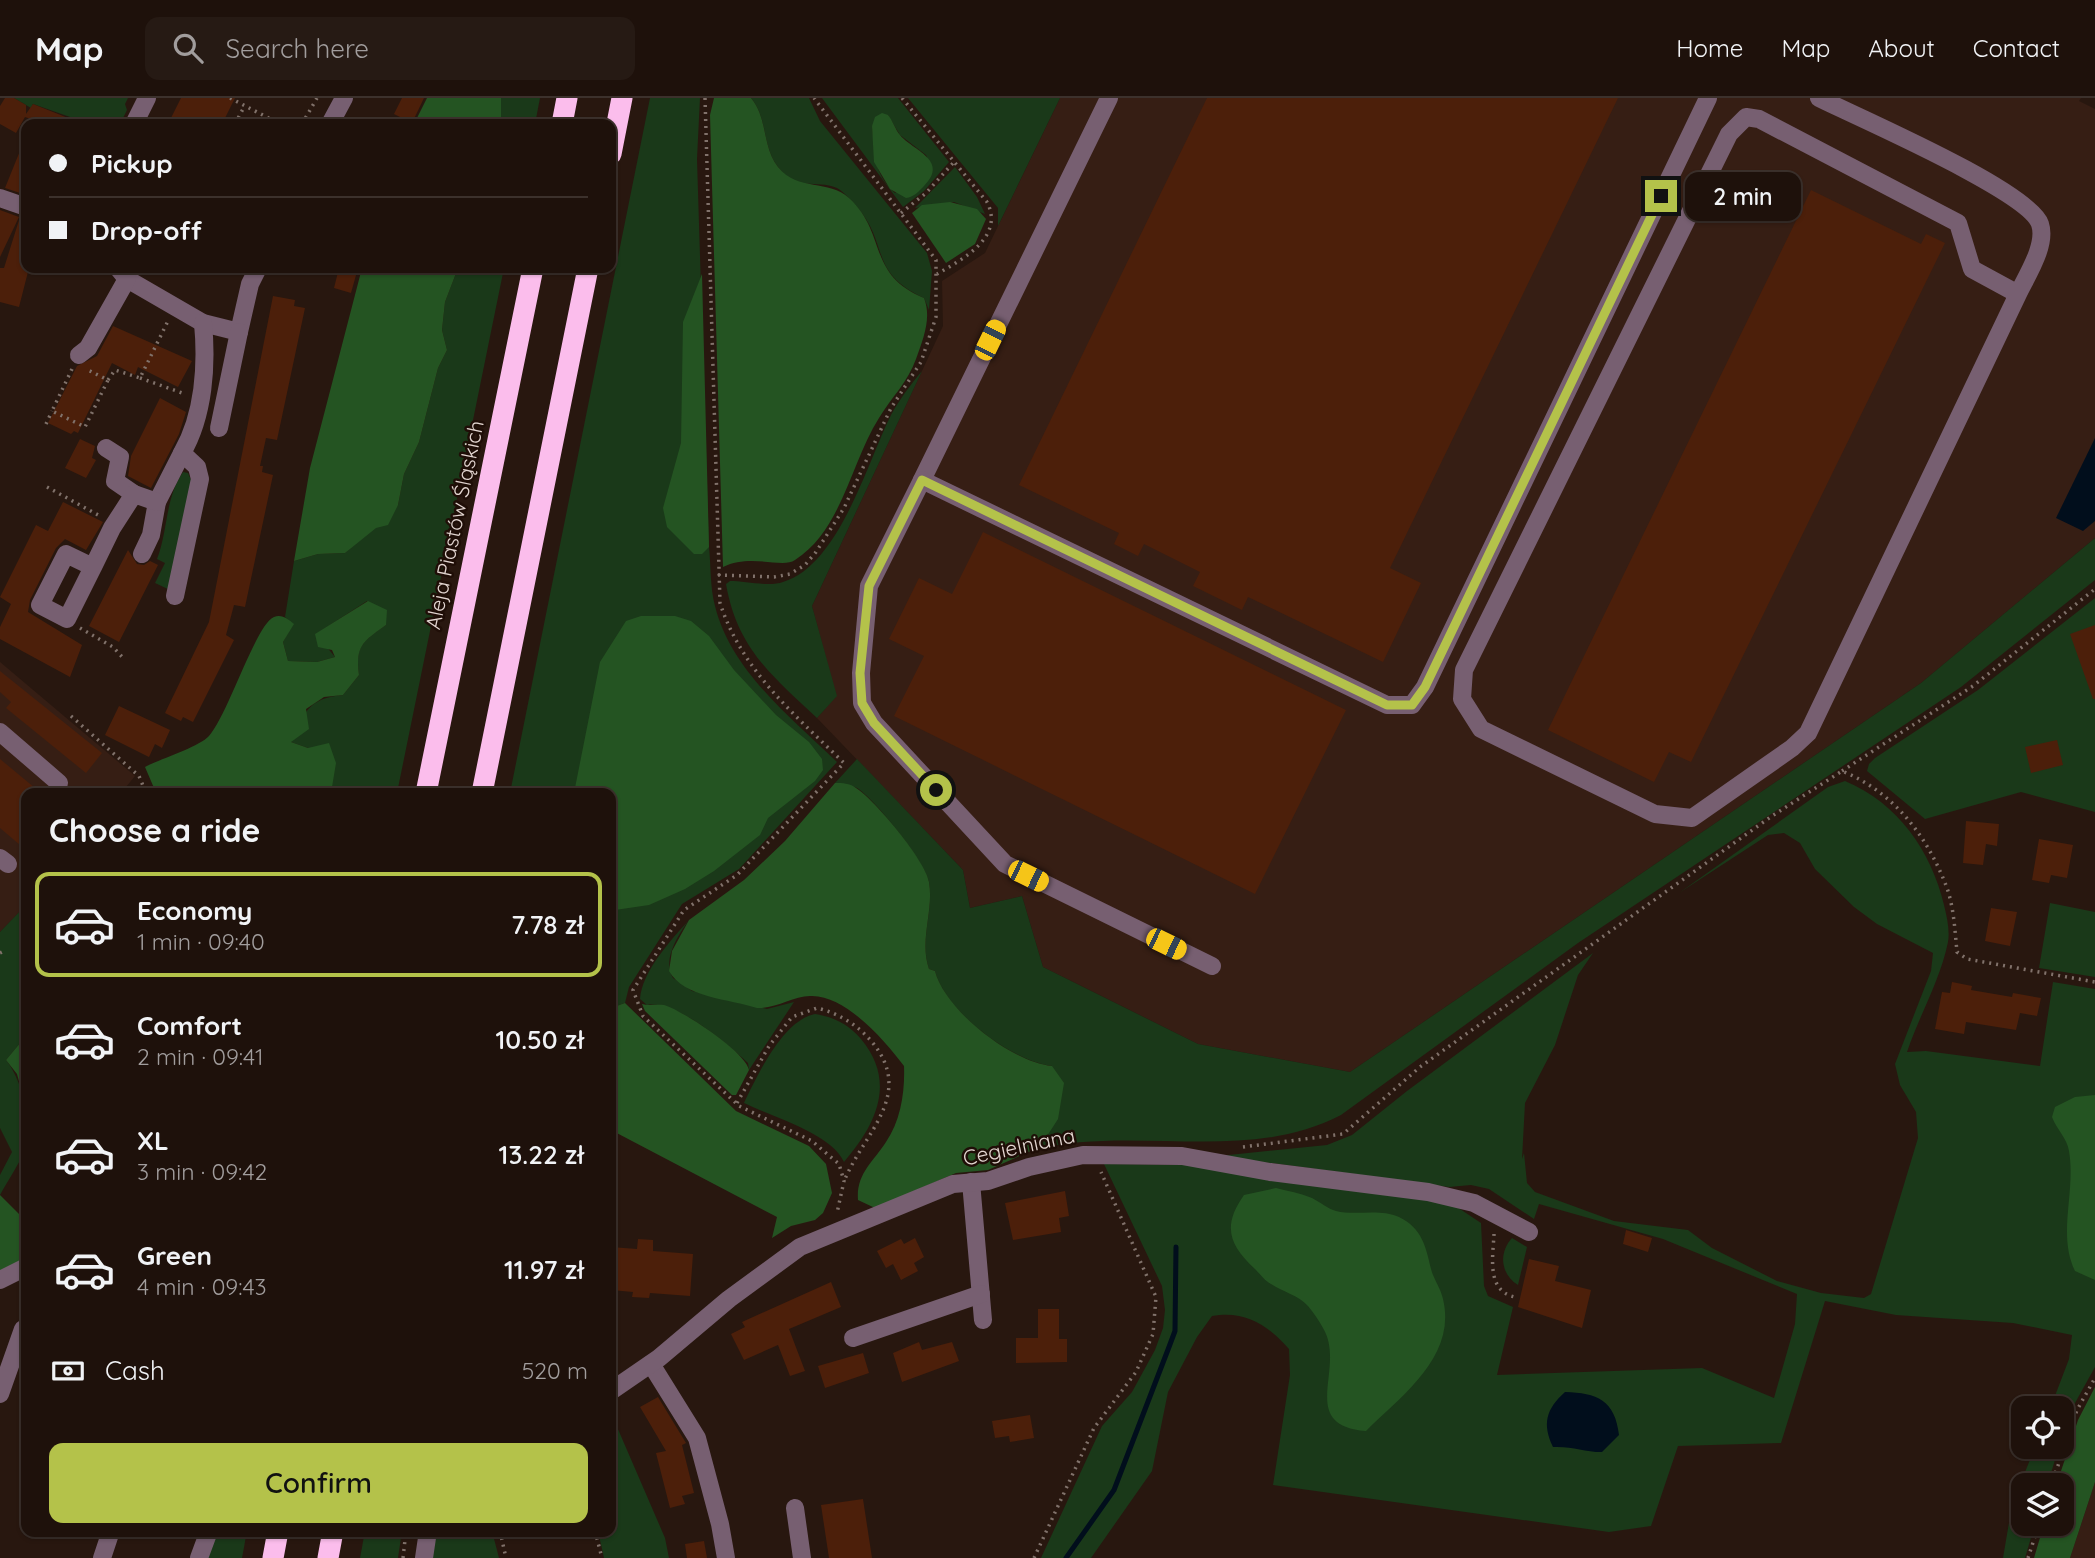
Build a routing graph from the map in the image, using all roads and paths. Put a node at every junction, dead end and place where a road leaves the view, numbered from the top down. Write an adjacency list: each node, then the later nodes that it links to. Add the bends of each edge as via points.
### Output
1 (147, 98): 14 (street)
2 (230, 98): 13 (path)
3 (317, 98): 17 (path)
4 (344, 98): 18 (street)
5 (568, 98): 19 (highway)
6 (622, 98): 20 (highway)
7 (705, 98): 50 (path)
8 (814, 98): 24 (path)
9 (902, 98): 21 (path)
10 (1109, 98): 43 (street)
11 (1708, 98): 43 (street, via 1425,687 1412,705 1387,705)
12 (1819, 98): 30 (street, via 2024,203 2040,223 2041,242)
13 (244, 107): 15 (path); 16 (path)
14 (136, 119)
15 (238, 119)
16 (269, 119)
17 (305, 119)
18 (333, 119)
19 (563, 119)
20 (616, 129)
21 (954, 162): 24 (path); 28 (path, via 988,202 992,222 978,248)
22 (0, 198): 23 (street)
23 (21, 205)
24 (901, 213): 28 (path, via 931,251)
25 (122, 273): 31 (street); 34 (street)
26 (532, 273): 60 (highway, Aleja Piastów Śląskich)
27 (587, 273): 61 (highway)
28 (937, 274): 50 (path, via 936,317 920,362 884,421 827,538 805,565 790,574)
29 (254, 276): 33 (street)
30 (2018, 294): 30 (street, via 1808,733 1792,748 1692,818 1655,814 1482,729 1462,699 1464,670 1729,134 1746,117 1759,119 1958,223 1972,269)
31 (175, 307): 32 (street); 35 (path)
32 (203, 323): 33 (street); 37 (street, via 206,351)
33 (239, 332): 40 (street)
34 (80, 362): 36 (path); 38 (path)
35 (140, 378): 36 (path, via 115,370); 37 (path)
36 (108, 380): 38 (path, via 85,427)
37 (200, 399): 42 (street, via 191,439)
38 (52, 411): 39 (path)
39 (46, 424)
40 (219, 428)
41 (106, 448): 45 (street, via 120,457 116,481)
42 (182, 453): 46 (street); 52 (street, via 191,458 200,479)
43 (922, 480): 62 (street, via 869,586 860,673 862,703 874,723 1005,864)
44 (47, 487): 47 (path)
45 (134, 494): 46 (street); 47 (street)
46 (157, 502): 48 (street)
47 (113, 526): 49 (street)
48 (142, 554)
49 (93, 567): 53 (street); 53 (street, via 66,554 40,605)
50 (718, 575): 64 (path, via 726,622 757,676 844,762 737,876 684,910 633,990 643,1016)
51 (2095, 589): 57 (path, via 1973,686)
52 (175, 596)
53 (67, 619): 54 (path, via 113,647)
54 (124, 659)
55 (71, 716): 59 (path, via 139,776)
56 (0, 732): 58 (street)
57 (1842, 771): 63 (path, via 1867,781 1914,823 1948,889 1957,953 1966,959); 65 (path, via 1420,1067 1343,1133)
58 (59, 783)
59 (144, 788)
60 (427, 788)
61 (483, 788)
62 (1212, 967)
63 (2095, 982)
64 (737, 1103): 67 (path, via 824,1149 839,1164); 67 (path, via 769,1046 792,1017 817,1008 853,1025 886,1060 888,1086 879,1122)
65 (1236, 1149)
66 (1094, 1155): 68 (street, Cegielniana); 69 (street, Cegielniana, via 1182,1156 1428,1192); 104 (path, via 1156,1297 1156,1315 1136,1372 1094,1428)
67 (844, 1181): 71 (path)
68 (971, 1182): 71 (street, Cegielniana, via 953,1184); 74 (street)
69 (1491, 1212): 70 (street, Cegielniana); 75 (path, via 1494,1279 1502,1291)
70 (1529, 1232)
71 (830, 1235): 79 (street, Cegielniana, via 800,1247)
72 (21, 1270): 73 (street)
73 (0, 1280)
74 (981, 1294): 76 (street); 78 (street)
75 (1515, 1297)
76 (983, 1320)
77 (21, 1335): 82 (street)
78 (853, 1338)
79 (651, 1364): 81 (street, Cegielniana); 102 (street, via 697,1438)
80 (2095, 1378): 83 (path, via 2077,1410)
81 (616, 1388)
82 (0, 1394)
83 (2055, 1473)
84 (795, 1508): 103 (street)
85 (2035, 1536): 105 (path)
86 (109, 1537): 94 (street)
87 (207, 1537): 95 (street)
88 (277, 1537): 96 (highway)
89 (332, 1537): 97 (highway)
90 (405, 1537): 98 (path)
91 (427, 1537): 99 (street)
92 (501, 1537): 100 (path)
93 (597, 1537): 101 (path)
94 (102, 1558)
95 (199, 1558)
96 (272, 1558)
97 (328, 1558)
98 (403, 1558)
99 (424, 1558)
100 (506, 1558)
101 (602, 1558)
102 (726, 1558)
103 (802, 1558)
104 (1034, 1558)
105 (2028, 1558)

